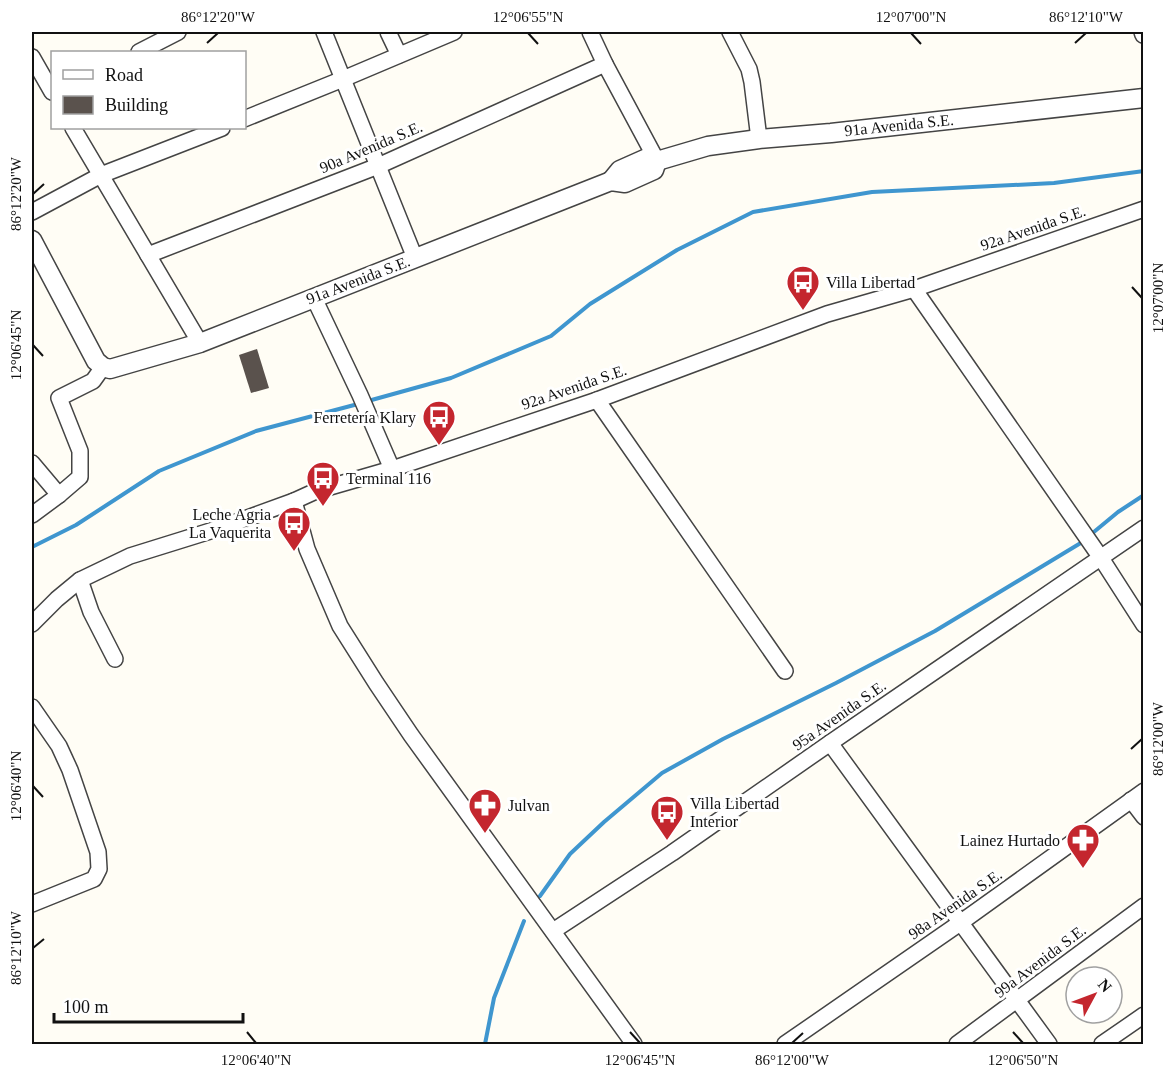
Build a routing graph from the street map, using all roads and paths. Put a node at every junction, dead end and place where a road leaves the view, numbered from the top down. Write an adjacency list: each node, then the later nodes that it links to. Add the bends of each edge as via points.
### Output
1 (178, 32): 7 (street)
2 (324, 32): 11 (street)
3 (388, 32): 8 (street)
4 (454, 32): 8 (street)
5 (590, 32): 10 (street)
6 (730, 32): 17 (street, via 749,69)
7 (141, 51)
8 (399, 55): 11 (street)
9 (32, 57): 12 (street)
10 (605, 64): 18 (street); 19 (street, 90a Avenida S.E.)
11 (343, 79): 14 (street); 19 (street)
12 (51, 90)
13 (1143, 98): 17 (street, 91a Avenida S.E.)
14 (246, 118)
15 (74, 129): 20 (street)
16 (219, 129): 20 (street)
17 (759, 139): 18 (street, 91a Avenida S.E., via 708,146)
18 (657, 161): 25 (street, 91a Avenida S.E., via 647,158 620,170 611,181)
19 (378, 166): 24 (street, 90a Avenida S.E.); 25 (street)
20 (101, 176): 22 (street); 24 (street)
21 (1143, 209): 26 (street, 92a Avenida S.E.)
22 (32, 212)
23 (32, 240): 29 (street, via 96,361)
24 (148, 255): 28 (street)
25 (415, 258): 27 (street, 91a Avenida S.E.)
26 (914, 289): 30 (street, 92a Avenida S.E., via 827,314); 37 (street)
27 (314, 298): 28 (street, 91a Avenida S.E.); 32 (street)
28 (200, 343): 29 (street, 91a Avenida S.E., via 110,369)
29 (103, 367): 33 (street, via 93,381 59,398 80,451 80,477)
30 (597, 400): 32 (street, 92a Avenida S.E.); 42 (street)
31 (32, 463): 33 (street)
32 (392, 469): 34 (street, 92a Avenida S.E.)
33 (59, 495): 35 (street)
34 (294, 501): 38 (street, 92a Avenida S.E., via 130,556); 50 (street, via 307,549 340,626 411,735)
35 (32, 515)
36 (1143, 528): 37 (street, 95a Avenida S.E.)
37 (1101, 558): 40 (street); 44 (street, 95a Avenida S.E.)
38 (80, 580): 39 (street, 92a Avenida S.E.); 41 (street)
39 (32, 624)
40 (1143, 625)
41 (115, 659)
42 (785, 671)
43 (32, 707): 47 (street, via 70,770 98,852 99,868 94,879)
44 (830, 743): 49 (street); 50 (street, 95a Avenida S.E.)
45 (1137, 795): 46 (street); 49 (street, 98a Avenida S.E.)
46 (1143, 818)
47 (32, 903)
48 (1143, 906): 51 (street, 99a Avenida S.E.)
49 (960, 922): 51 (street); 54 (street, 98a Avenida S.E.)
50 (553, 931): 53 (street)
51 (1017, 1001): 55 (street, 99a Avenida S.E.); 56 (street)
52 (1143, 1015): 57 (street)
53 (634, 1044)
54 (786, 1044)
55 (957, 1044)
56 (1049, 1044)
57 (1102, 1044)

